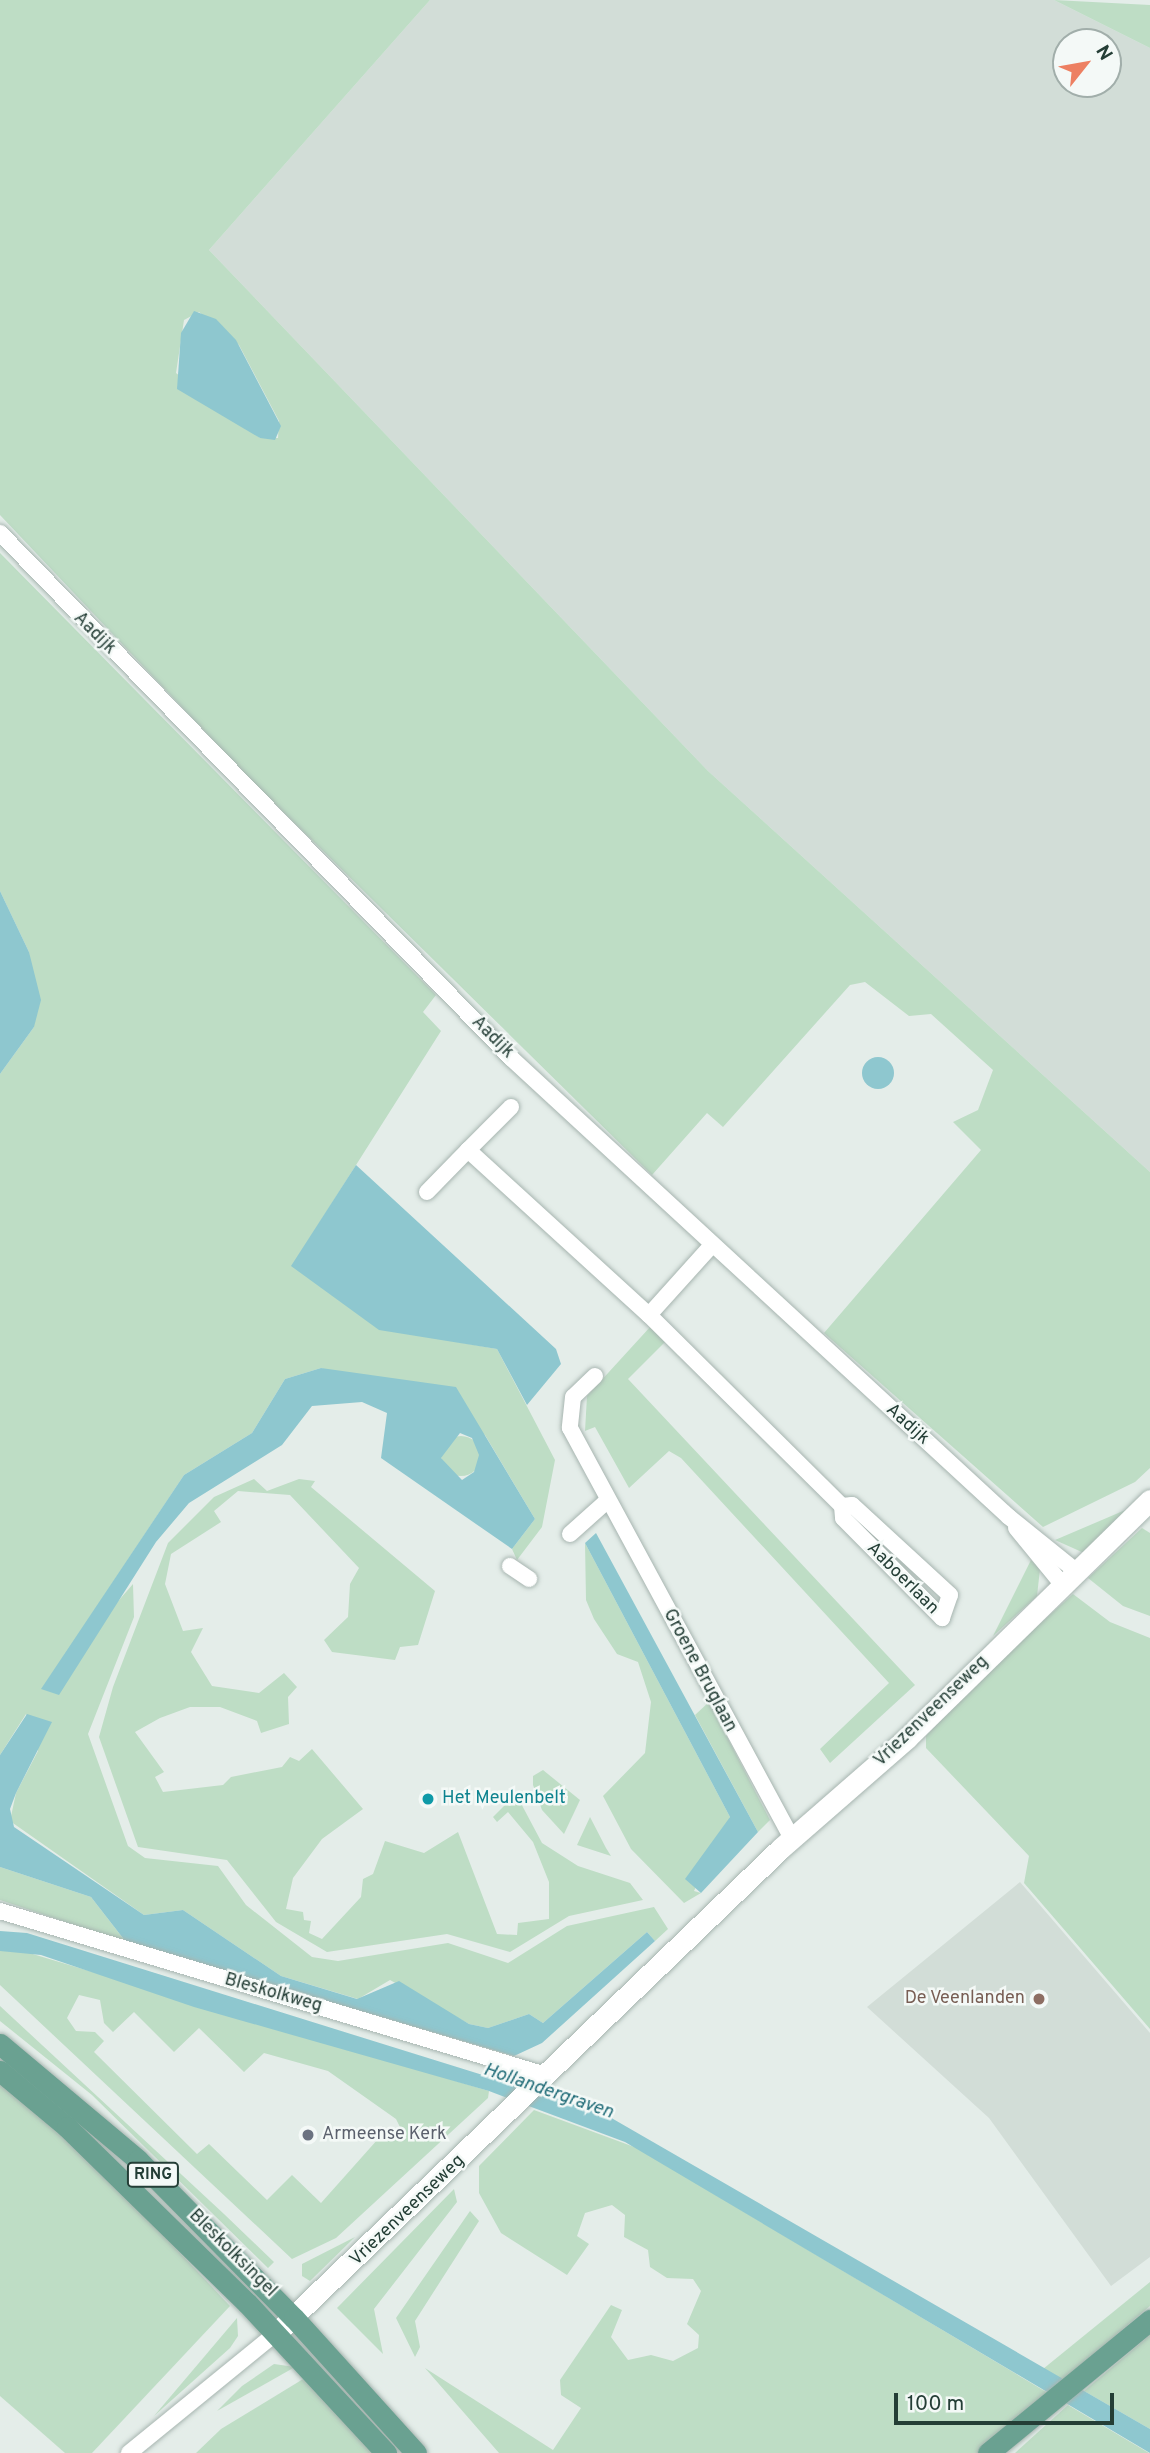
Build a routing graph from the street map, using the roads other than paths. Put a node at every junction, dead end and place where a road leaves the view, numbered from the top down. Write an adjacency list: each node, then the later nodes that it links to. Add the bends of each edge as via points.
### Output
1 (0, 533): 5 (street, Aadijk, via 512,1058)
2 (511, 1107): 3 (street)
3 (468, 1150): 4 (street); 6 (street, Aaboerlaan)
4 (427, 1192)
5 (712, 1245): 6 (street); 13 (street, Aadijk, via 1009,1517)
6 (649, 1315): 10 (street, Aaboerlaan)
7 (595, 1376): 8 (street, Groene Bruglaan, via 573,1398 570,1428)
8 (608, 1500): 11 (street); 15 (street, Groene Bruglaan)
9 (1150, 1500): 13 (street, Vriezenveenseweg)
10 (842, 1506): 10 (street, Aaboerlaan, via 852,1506 950,1595 942,1618 843,1518)
11 (570, 1534)
12 (510, 1566): 14 (street)
13 (1068, 1578): 15 (street, Vriezenveenseweg)
14 (529, 1580)
15 (793, 1840): 19 (street, Vriezenveenseweg)
16 (0, 1911): 19 (street, Bleskolkweg)
17 (0, 2044): 20 (main road, Bleskolksingel / RING, via 138,2160)
18 (0, 2071): 22 (main road, Bleskolksingel / RING, via 67,2127)
19 (541, 2081): 20 (street, Vriezenveenseweg)
20 (294, 2318): 22 (street, Vriezenveenseweg); 26 (main road, Bleskolksingel / RING)
21 (1150, 2320): 23 (main road)
22 (276, 2333): 24 (street, Vriezenveenseweg); 25 (main road, Bleskolksingel / RING)
23 (1046, 2409): 27 (main road); 28 (main road)
24 (129, 2453)
25 (386, 2453)
26 (416, 2453)
27 (988, 2453)
28 (1007, 2453)

